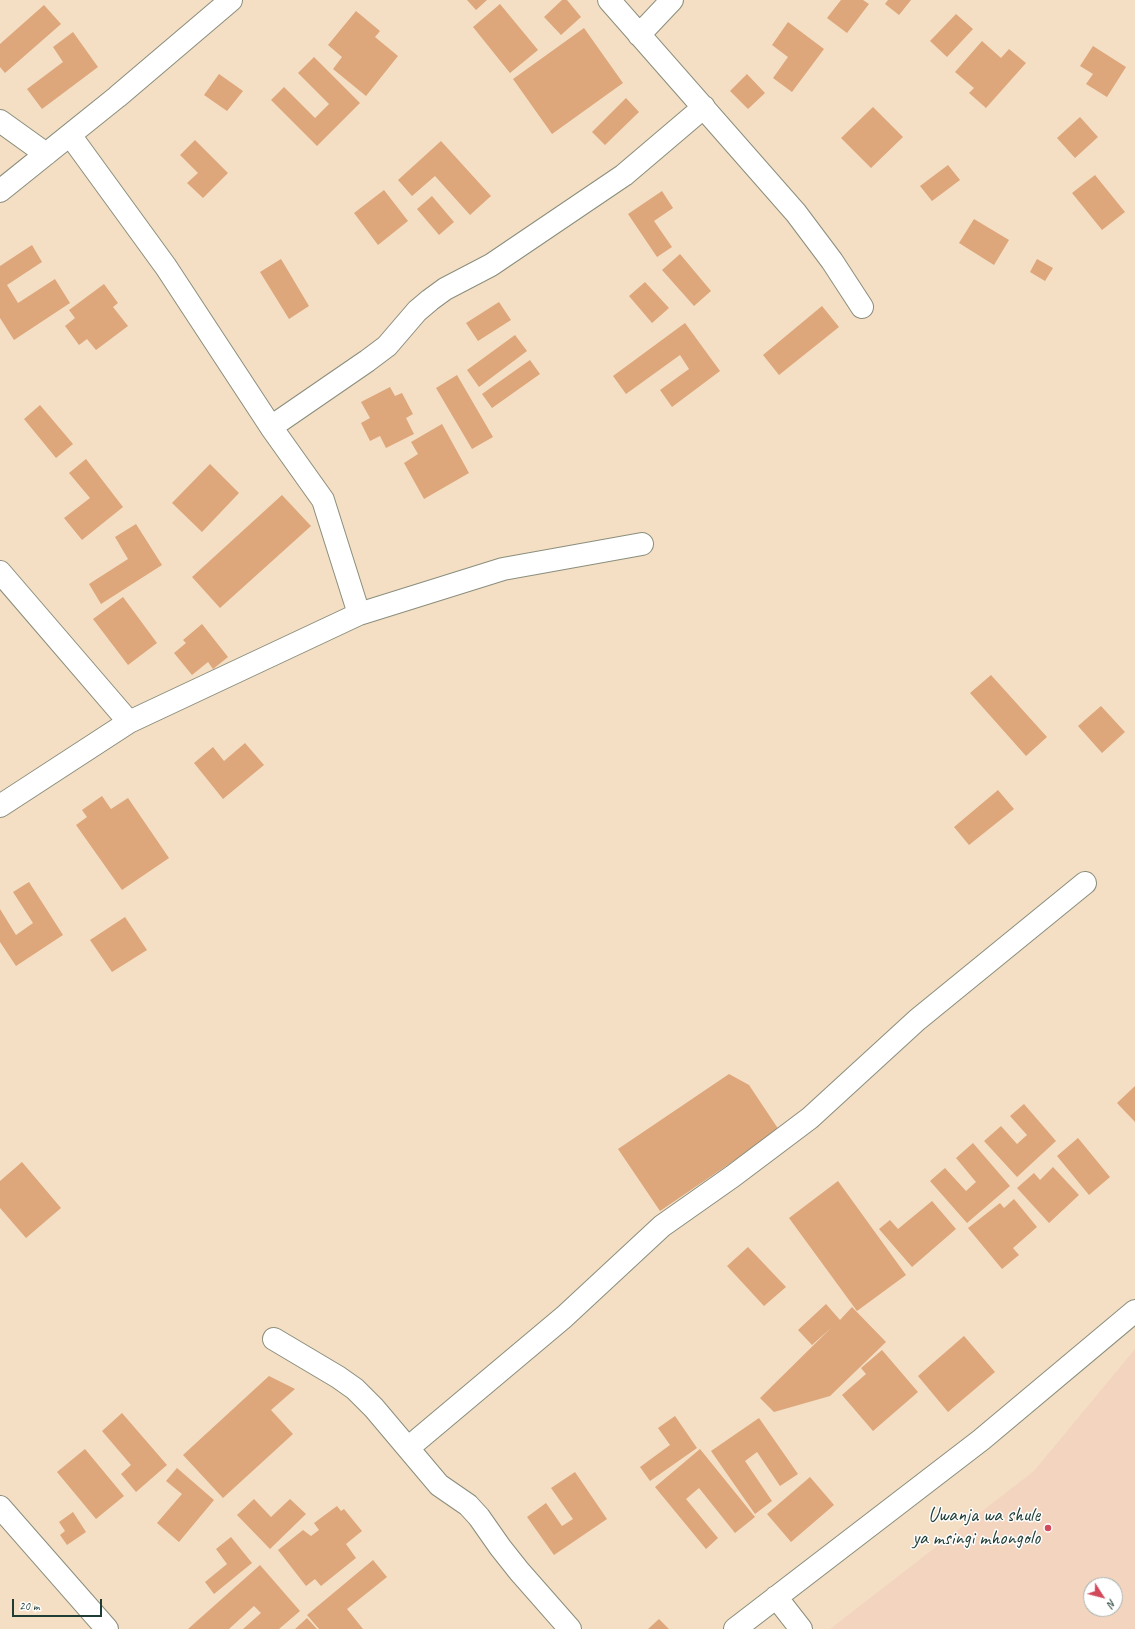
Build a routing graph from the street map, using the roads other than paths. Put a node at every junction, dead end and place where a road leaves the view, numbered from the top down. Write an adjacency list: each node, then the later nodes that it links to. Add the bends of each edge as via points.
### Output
1 (231, 0): 7 (street)
2 (609, 0): 4 (street)
3 (672, 0): 4 (street)
4 (639, 36): 5 (street)
5 (704, 107): 10 (street, via 796,213); 11 (street, via 624,176 491,265 445,289 417,311 387,346)
6 (0, 121): 8 (street)
7 (70, 136): 8 (street); 11 (street, via 166,267)
8 (46, 154): 9 (street)
9 (0, 192)
10 (862, 307)
11 (271, 427): 14 (street, via 322,500)
12 (642, 544): 14 (street, via 503,569)
13 (0, 572): 15 (street)
14 (359, 614): 15 (street)
15 (129, 722): 16 (street)
16 (0, 806)
17 (1085, 883): 20 (street, via 917,1020 810,1118 662,1226 564,1317)
18 (1135, 1311): 22 (street, via 982,1440)
19 (274, 1339): 20 (street, via 355,1389)
20 (408, 1448): 24 (street, via 439,1485 468,1505 479,1517 519,1571)
21 (0, 1507): 23 (street)
22 (776, 1597): 25 (street); 26 (street)
23 (107, 1629)
24 (570, 1629)
25 (735, 1629)
26 (801, 1629)

